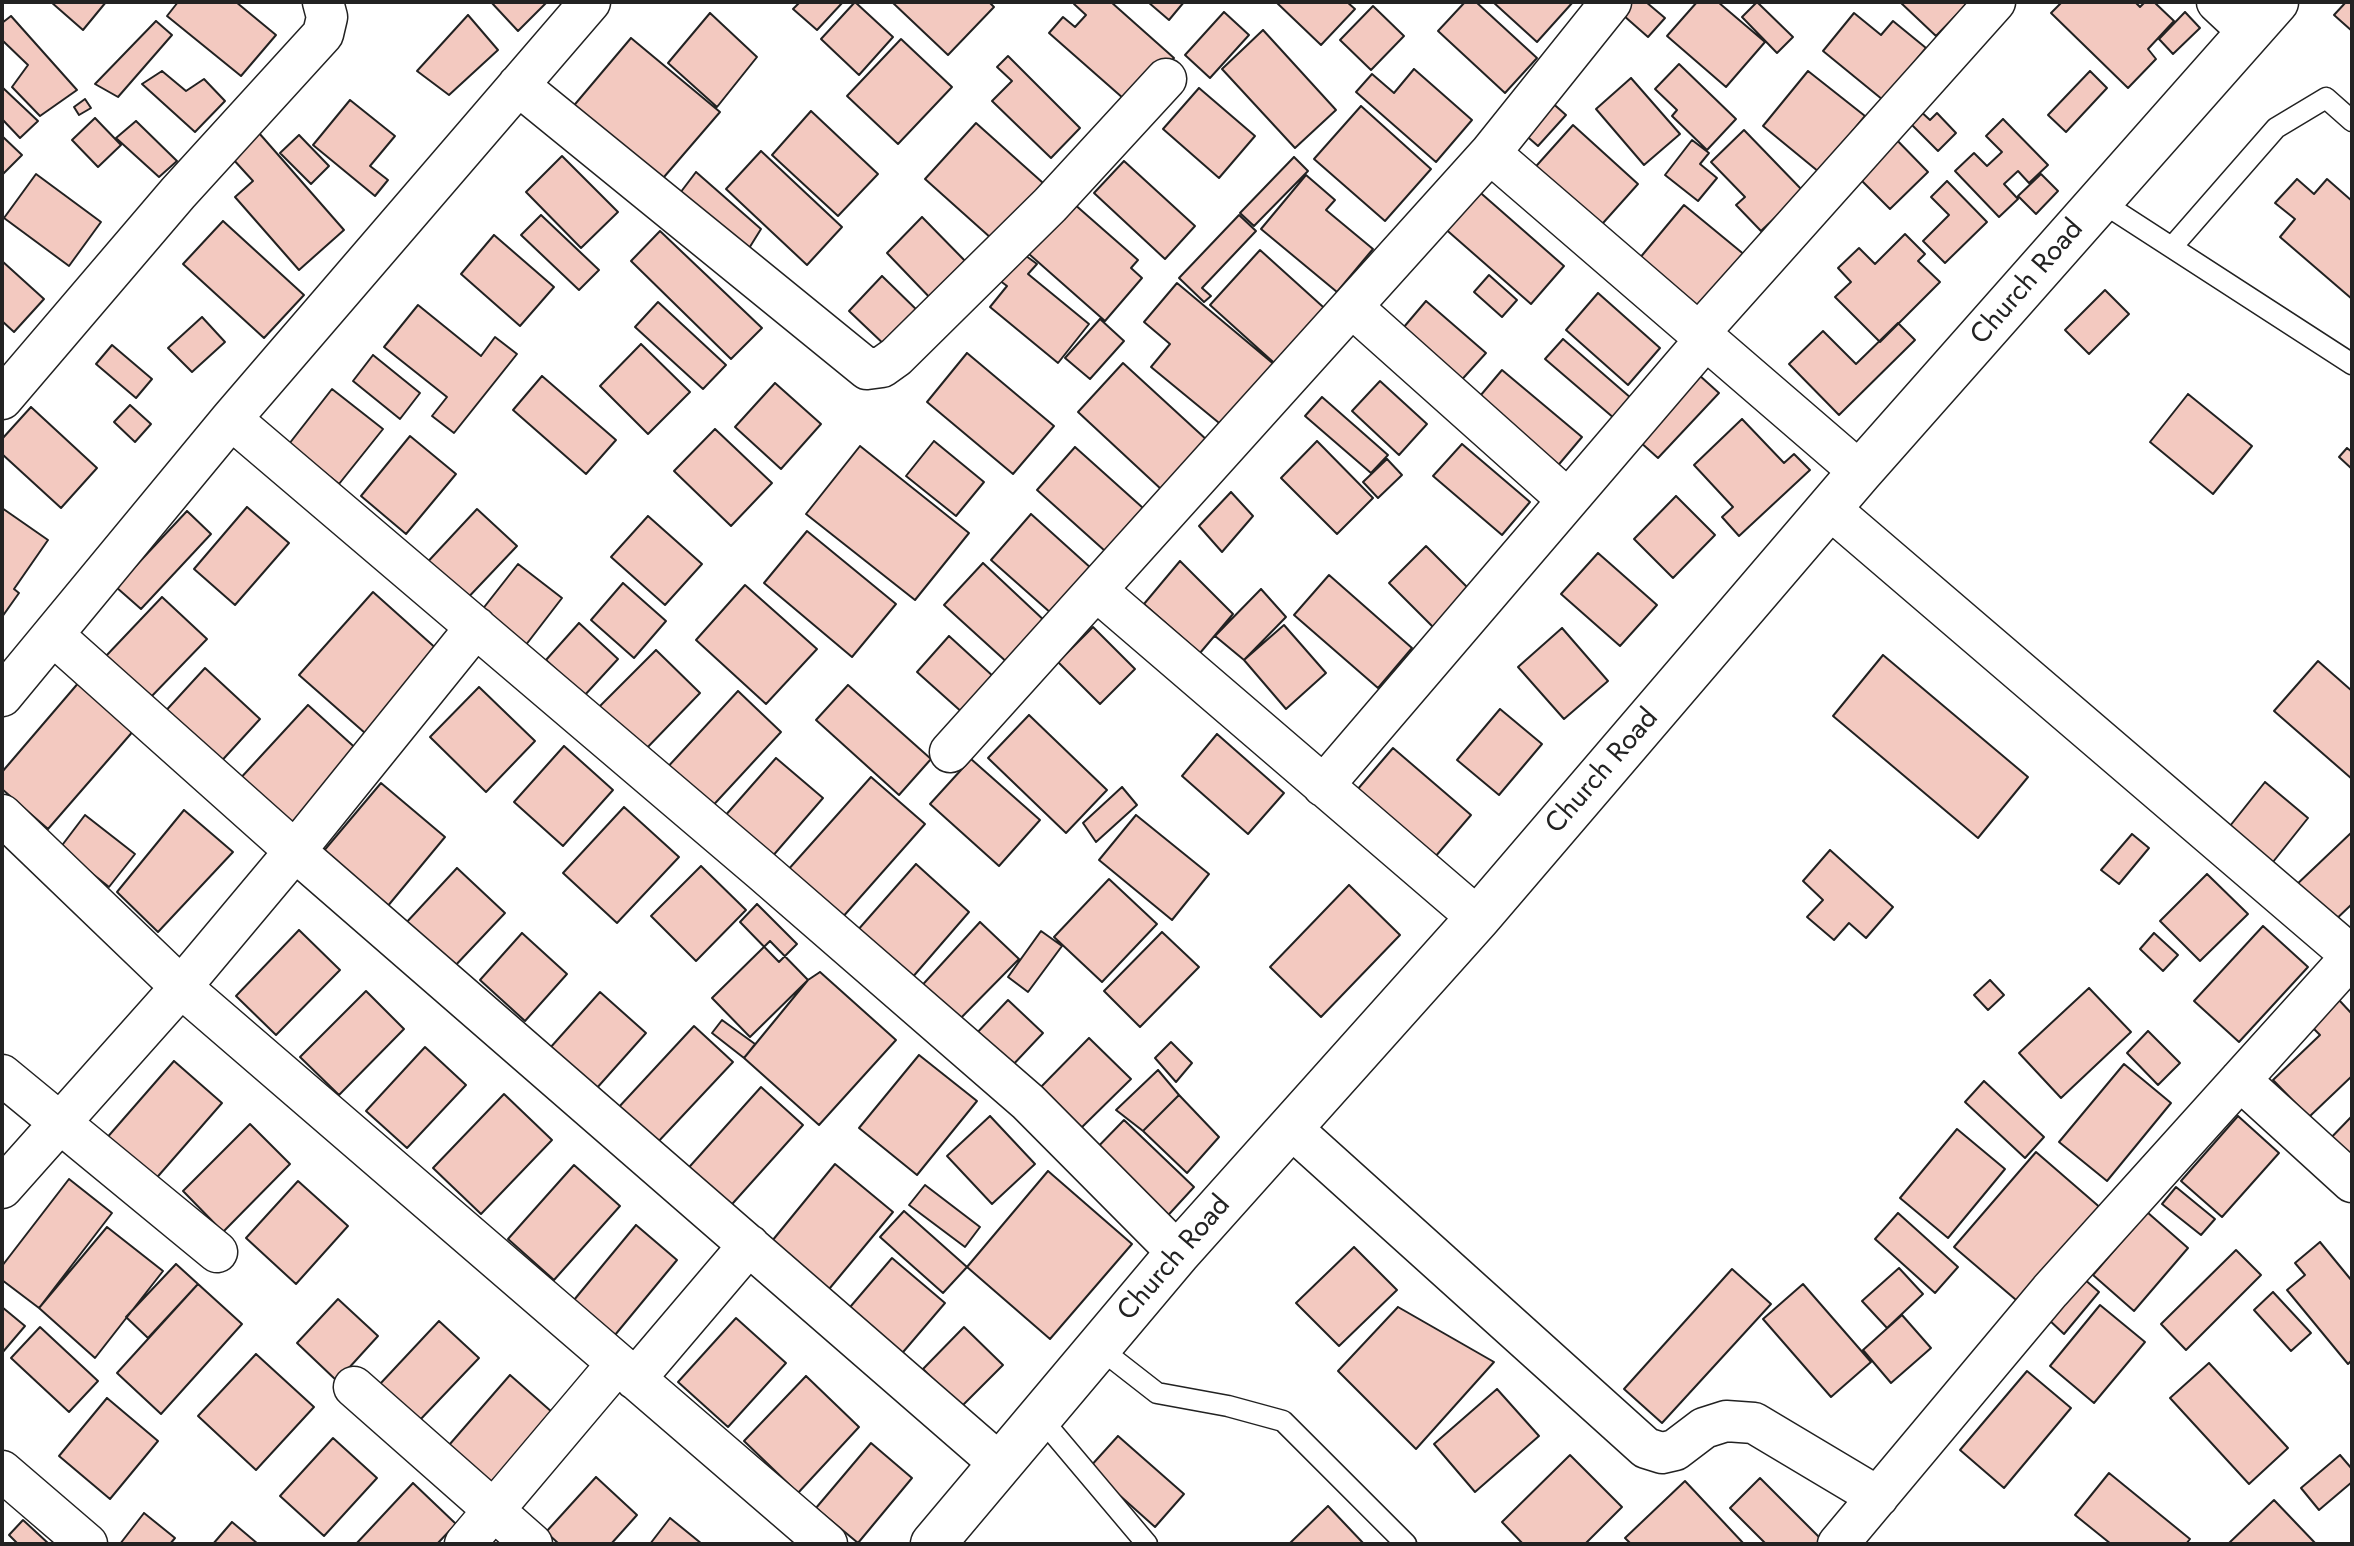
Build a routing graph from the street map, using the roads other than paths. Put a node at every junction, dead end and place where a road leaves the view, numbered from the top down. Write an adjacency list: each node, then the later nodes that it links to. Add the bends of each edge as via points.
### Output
1 (323, 2): 16 (street, via 323,34)
2 (590, 2): 8 (street)
3 (1611, 2): 10 (street)
4 (1995, 2): 14 (street)
5 (2217, 2): 6 (street)
6 (2262, 17): 11 (street, Church Road)
7 (1166, 79): 8 (street, via 1050,205 896,357 867,369)
8 (518, 85): 17 (street)
9 (2352, 121): 12 (lane, via 2326,98 2276,128)
10 (1490, 153): 13 (street); 14 (street)
11 (2100, 201): 12 (lane); 18 (street, Church Road)
12 (2172, 247): 15 (lane)
13 (1353, 308): 19 (street); 21 (street)
14 (1702, 337): 18 (street); 19 (street)
15 (2352, 364)
16 (2, 399)
17 (231, 419): 22 (street); 23 (street)
18 (1860, 472): 20 (street, Church Road)
19 (1568, 500): 26 (street)
20 (1829, 508): 29 (street, Church Road); 30 (street)
21 (1096, 590): 25 (street); 26 (street)
22 (476, 627): 28 (street); 40 (street, via 1028,1102)
23 (53, 635): 24 (street); 28 (street)
24 (2, 696)
25 (950, 752)
26 (1323, 786): 29 (street)
27 (2, 815): 31 (street)
28 (295, 851): 31 (street); 38 (street)
29 (1478, 918): 35 (street, Church Road)
30 (2352, 956): 33 (street)
31 (181, 987): 34 (street); 42 (street)
32 (2, 1075): 34 (street)
33 (2240, 1080): 36 (street); 47 (street, via 2050,1291)
34 (60, 1123): 37 (street); 39 (street)
35 (1291, 1128): 40 (street, Church Road); 47 (street, via 1646,1448 1675,1450 1704,1428 1726,1421 1754,1423)
36 (2352, 1182)
37 (2, 1188)
38 (749, 1245): 42 (street); 45 (street)
39 (217, 1252)
40 (1178, 1253): 41 (street, Church Road)
41 (1098, 1347): 44 (street, Church Road); 55 (lane, via 1157,1393 1283,1421)
42 (626, 1371): 48 (street); 52 (street)
43 (354, 1387): 48 (street)
44 (1039, 1416): 45 (street, Church Road); 54 (lane)
45 (999, 1463): 53 (street, Church Road)
46 (2, 1471): 49 (street)
47 (1878, 1497): 56 (street)
48 (494, 1510): 50 (street); 51 (street)
49 (87, 1544)
50 (465, 1544)
51 (532, 1544)
52 (827, 1544)
53 (933, 1544)
54 (1147, 1544)
55 (1406, 1544)
56 (1838, 1544)

